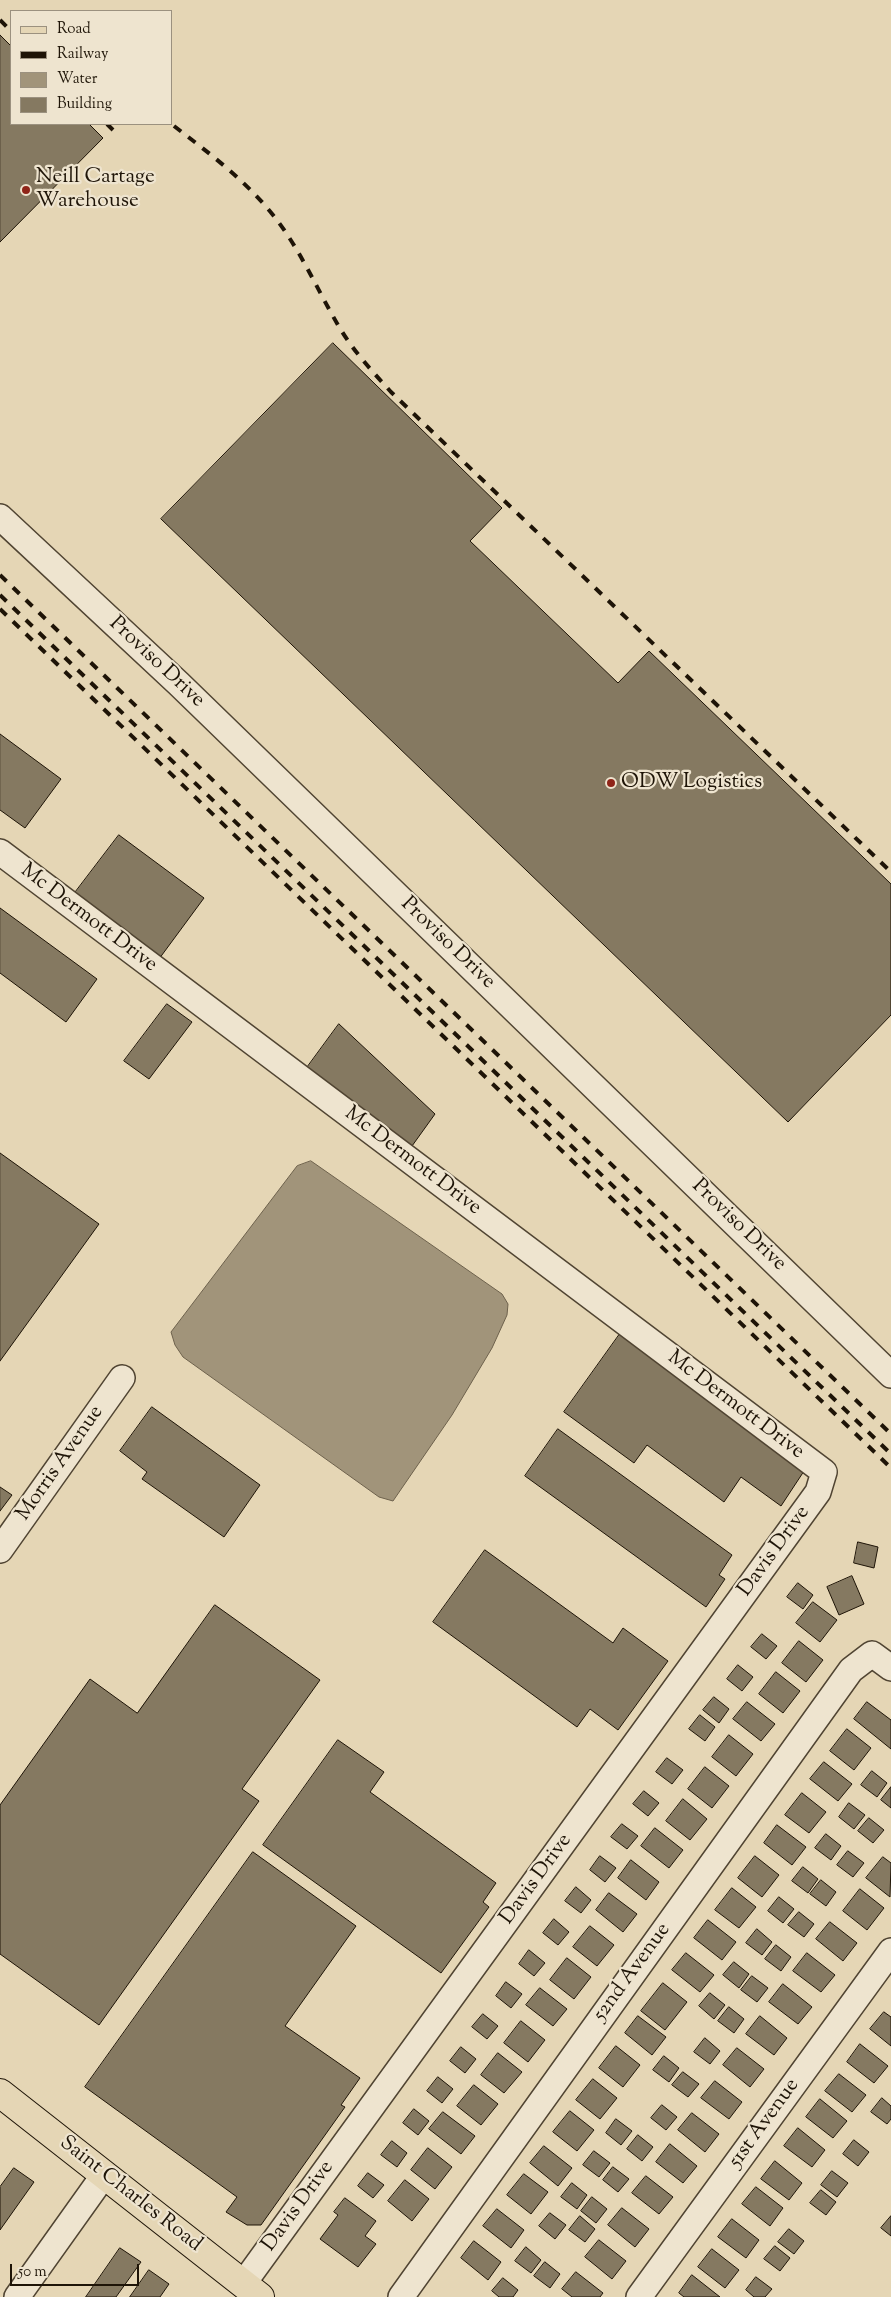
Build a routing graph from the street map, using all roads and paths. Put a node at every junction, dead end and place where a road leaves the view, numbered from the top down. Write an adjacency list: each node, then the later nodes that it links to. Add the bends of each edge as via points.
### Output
1 (0, 517): 3 (street, Proviso Drive, via 179,684)
2 (0, 852): 5 (street, Mc Dermott Drive)
3 (891, 1375)
4 (122, 1378): 6 (street, Morris Avenue)
5 (824, 1472): 11 (street, Davis Drive, via 818,1492)
6 (0, 1550)
7 (881, 1661): 13 (street, 52nd Avenue, via 851,1670)
8 (891, 1951): 14 (street, 51st Avenue)
9 (0, 2093): 10 (main road, Saint Charles Road)
10 (104, 2175): 11 (main road, Saint Charles Road); 12 (street)
11 (252, 2290)
12 (17, 2297)
13 (400, 2297)
14 (639, 2297)

